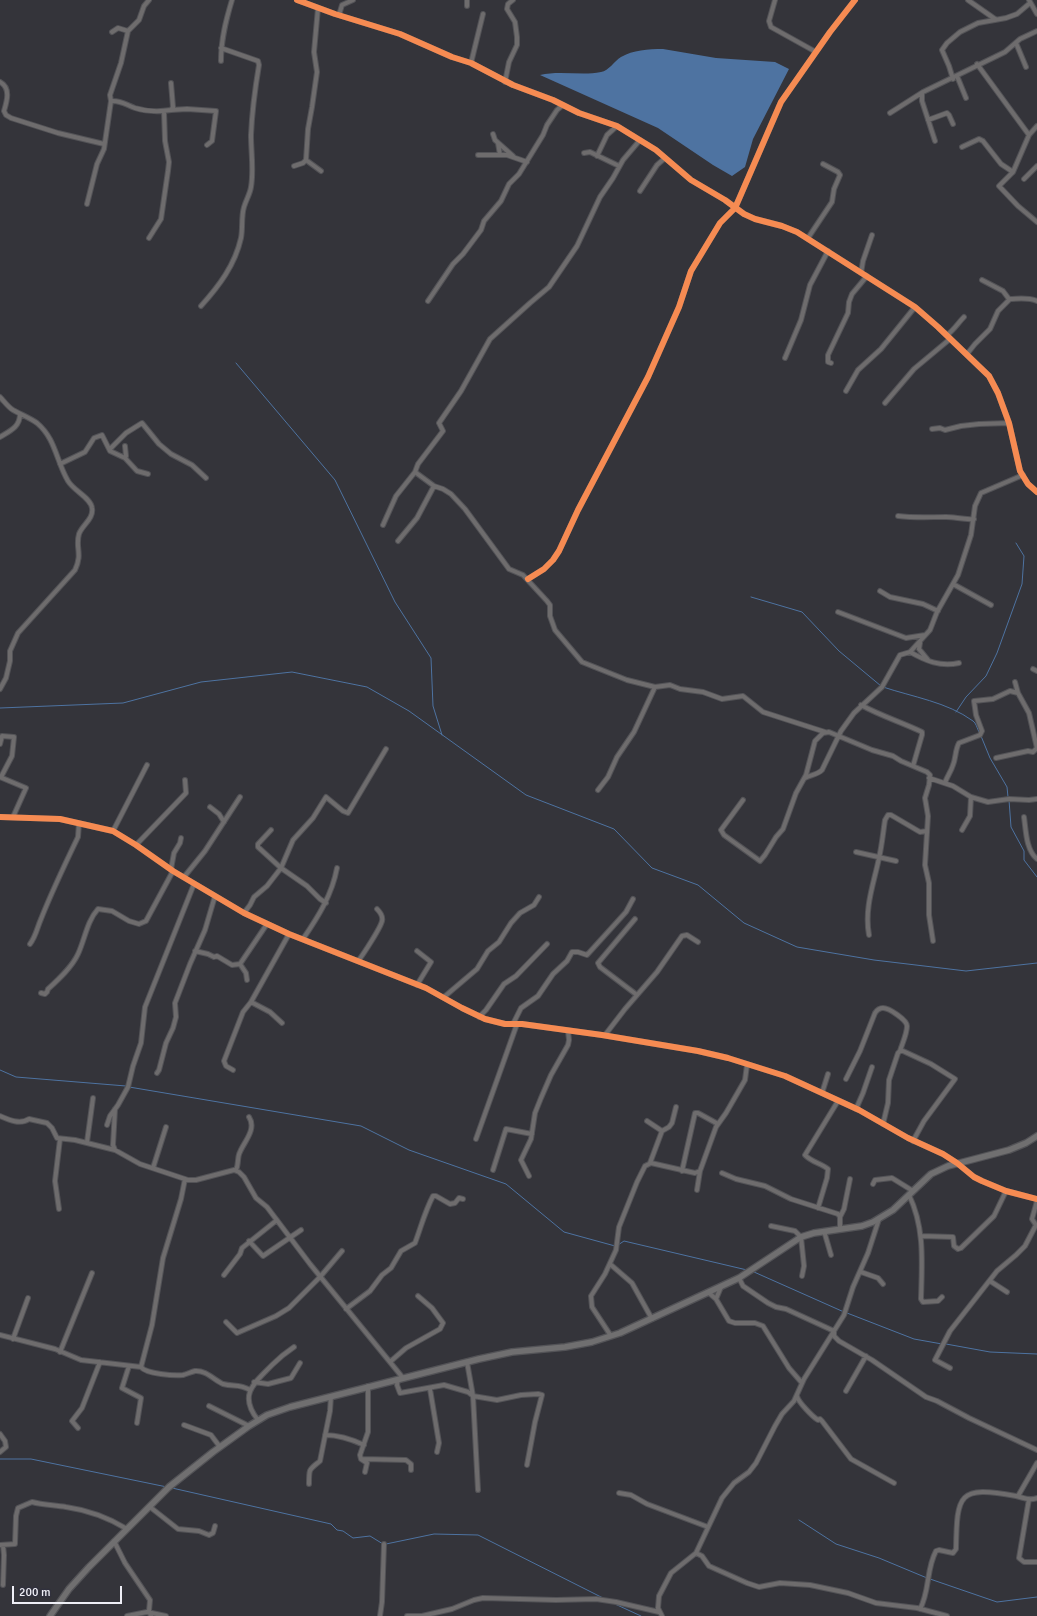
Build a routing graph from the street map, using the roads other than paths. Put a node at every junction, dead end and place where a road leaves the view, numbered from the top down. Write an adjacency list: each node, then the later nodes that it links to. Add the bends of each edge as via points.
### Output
1 (149, 0): 18 (street, via 139,20)
2 (232, 0): 22 (street, via 224,24)
3 (297, 0): 13 (street)
4 (352, 0): 11 (street)
5 (467, 0): 12 (street)
6 (513, 0): 30 (street, via 506,9 516,28 517,45)
7 (775, 0): 23 (street, via 771,27)
8 (855, 0): 23 (street)
9 (968, 0): 17 (street)
10 (1030, 1): 15 (street); 17 (street, via 1017,14)
11 (343, 2): 16 (street)
12 (467, 6)
13 (318, 8): 16 (street); 57 (street, via 314,52 316,72)
14 (483, 14): 25 (street)
15 (1037, 14)
16 (339, 15): 25 (street, via 400,34)
17 (995, 19): 28 (street, via 978,23 960,32 942,48)
18 (128, 31): 20 (street, via 118,28); 34 (street, via 121,63 111,90)
19 (1037, 31): 21 (street)
20 (112, 32)
21 (1016, 43): 26 (street, via 1005,52); 27 (street)
22 (221, 48): 24 (street); 80 (street, via 258,61 252,107 253,163 251,187 244,208 239,243 224,278)
23 (816, 52): 68 (street, via 781,102)
24 (221, 61)
25 (471, 63): 30 (street)
26 (977, 64): 28 (street); 44 (street)
27 (1026, 66)
28 (955, 77): 32 (street); 33 (street)
29 (0, 82): 48 (street, via 7,91 4,111 11,118)
30 (505, 82): 35 (street)
31 (171, 83): 36 (street)
32 (922, 93): 38 (street); 39 (street)
33 (966, 98)
34 (111, 101): 37 (street, via 147,111); 48 (street)
35 (563, 105): 41 (street); 58 (street, via 547,125)
36 (171, 110): 37 (street); 49 (street, via 216,111 212,141)
37 (164, 111): 71 (street, via 168,171 161,219)
38 (890, 113)
39 (928, 120): 40 (street, via 947,113); 46 (street)
40 (953, 124)
41 (617, 126): 45 (street); 55 (street, via 607,135)
42 (1037, 126): 44 (street)
43 (493, 134): 47 (street)
44 (1029, 135): 64 (street)
45 (640, 140): 56 (street); 61 (street)
46 (935, 141)
47 (498, 143): 53 (street); 54 (street)
48 (104, 144): 67 (street, via 96,164)
49 (207, 145)
50 (962, 147): 64 (street, via 981,140 1001,164)
51 (584, 153): 55 (street, via 590,152)
52 (478, 155): 53 (street)
53 (500, 155): 54 (street)
54 (514, 156): 58 (street)
55 (597, 156): 61 (street)
56 (665, 158): 66 (street, via 657,165); 68 (street, via 691,180)
57 (306, 160): 60 (street); 63 (street)
58 (527, 162): 78 (street)
59 (824, 164): 72 (street, via 840,175 834,188 832,202)
60 (294, 166)
61 (619, 166): 99 (street, via 600,197 576,246 549,288 494,335 484,348 469,379 439,423 443,431 441,436 418,464)
62 (1037, 166): 65 (street)
63 (321, 171)
64 (1013, 172): 69 (street, via 999,186)
65 (1024, 179)
66 (640, 191)
67 (87, 204)
68 (735, 208): 72 (street, via 755,219 787,228); 109 (street, via 720,223 691,271 679,307 648,377 559,551 544,569)
69 (1037, 222)
70 (872, 235): 74 (street, via 863,261)
71 (149, 238)
72 (808, 238): 73 (street)
73 (828, 251): 74 (street); 86 (street, via 810,285 801,320)
74 (862, 273): 75 (street)
75 (867, 276): 81 (street); 87 (street, via 852,294 848,313 828,355)
76 (982, 280): 77 (street, via 1003,291)
77 (1008, 298): 79 (street); 85 (street, via 1006,304 998,311 990,329)
78 (428, 301)
79 (1037, 301)
80 (202, 306)
81 (916, 307): 83 (street); 88 (street, via 881,349 858,370)
82 (964, 317): 83 (street, via 951,332 947,335)
83 (945, 333): 84 (street)
84 (950, 339): 85 (street); 90 (street, via 914,370)
85 (967, 354): 92 (street, via 994,384)
86 (785, 358)
87 (830, 363)
88 (846, 390)
89 (0, 397): 91 (street, via 11,409)
90 (885, 403)
91 (20, 414): 94 (street, via 20,420 15,428); 98 (street, via 37,423 52,440)
92 (1009, 423): 93 (street, via 979,424 945,430); 101 (street)
93 (932, 429)
94 (0, 437)
95 (126, 446): 97 (street)
96 (110, 449): 97 (street); 98 (street, via 102,435 94,438 85,452); 102 (street, via 142,423 159,444 192,465)
97 (124, 458): 100 (street, via 137,471)
98 (60, 464): 122 (street, via 69,482 76,491 89,500 92,508 90,519 79,535 79,561 74,570 18,633 10,651 6,678)
99 (415, 472): 103 (street); 107 (street, via 396,496)
100 (148, 474)
101 (1023, 476): 104 (street); 106 (street, via 983,492 975,506)
102 (206, 478)
103 (434, 486): 108 (street, via 417,518); 109 (street, via 443,488 465,509 509,569 521,573)
104 (1037, 492)
105 (898, 516): 106 (street)
106 (974, 519): 110 (street, via 962,566)
107 (383, 525)
108 (398, 541)
109 (528, 579): 121 (street, via 550,605 550,616 555,630 582,662 627,680)
110 (953, 584): 112 (street); 113 (street)
111 (880, 591): 113 (street, via 890,597 923,604)
112 (991, 605)
113 (938, 611): 115 (street)
114 (838, 612): 115 (street, via 906,638)
115 (926, 635): 116 (street)
116 (920, 643): 117 (street); 118 (street, via 919,649)
117 (910, 652): 118 (street); 124 (street, via 900,655 879,690)
118 (928, 660): 119 (street, via 943,665)
119 (959, 663)
120 (1015, 682): 123 (street)
121 (655, 687): 125 (street, via 670,685 680,690 703,692 722,699 743,696 763,712); 138 (street, via 634,732)
122 (0, 689)
123 (1018, 693): 129 (street, via 1029,713); 137 (street, via 1010,691 993,699 974,700 982,731 973,738 959,743 954,764)
124 (861, 705): 126 (street); 132 (street, via 922,732)
125 (826, 732): 126 (street); 134 (street, via 815,741)
126 (839, 736): 132 (street); 134 (street, via 822,770)
127 (0, 744): 133 (street, via 2,736 14,737 12,756)
128 (386, 749): 159 (street, via 348,813 326,797 313,818 293,840)
129 (1037, 749): 130 (street, via 1033,752)
130 (996, 758)
131 (147, 766): 151 (street)
132 (914, 766): 135 (street, via 927,772)
133 (1, 777): 145 (street, via 26,788)
134 (804, 778): 142 (street, via 783,829 760,861 724,835 721,830)
135 (929, 778): 137 (street); 152 (street, via 925,798 928,811)
136 (185, 780): 154 (street, via 186,793)
137 (945, 783): 140 (street)
138 (598, 790)
139 (240, 797): 147 (street)
140 (971, 797): 141 (street, via 988,802); 150 (street, via 970,816)
141 (1037, 799)
142 (743, 800)
143 (210, 807): 147 (street)
144 (0, 817): 145 (street)
145 (13, 817): 148 (street, via 60,819)
146 (1024, 817): 157 (street, via 1026,840)
147 (224, 822): 162 (street)
148 (80, 823): 151 (street); 177 (street, via 78,837 41,918 36,937)
149 (272, 830): 159 (street, via 258,847)
150 (962, 830)
151 (113, 831): 154 (street)
152 (927, 831): 156 (street, via 920,832 888,815 885,820); 175 (street, via 924,865 929,883 929,915)
153 (181, 838): 161 (street, via 174,853)
154 (136, 845): 161 (street)
155 (856, 852): 156 (street)
156 (880, 858): 158 (street); 173 (street, via 871,889)
157 (1037, 859)
158 (896, 861)
159 (281, 868): 167 (street); 169 (street, via 267,886 254,897)
160 (337, 868): 167 (street)
161 (172, 870): 162 (street); 185 (street, via 146,921 139,924 112,910 98,909 88,924 78,954 47,992)
162 (184, 877): 163 (street)
163 (194, 884): 164 (street); 205 (street, via 145,1008 141,1043 132,1066 128,1087)
164 (215, 896): 169 (street); 179 (street, via 205,930)
165 (539, 897): 187 (street, via 534,905 511,923 477,969)
166 (633, 899): 191 (street, via 626,912 587,955 572,952 538,996 521,1008)
167 (326, 903): 174 (street)
168 (377, 909): 181 (street, via 382,921 366,952)
169 (244, 913): 171 (street)
170 (634, 919): 186 (street, via 598,963)
171 (267, 924): 172 (street); 182 (street)
172 (289, 934): 174 (street); 188 (street)
173 (869, 935)
174 (302, 939): 181 (street)
175 (934, 941)
176 (698, 942): 186 (street, via 687,935 682,936)
177 (30, 944)
178 (547, 944): 189 (street, via 516,976 504,984)
179 (195, 951): 182 (street, via 217,956 232,965); 198 (street, via 175,1003 176,1017)
180 (417, 951): 184 (street, via 431,962)
181 (358, 961): 184 (street)
182 (240, 964): 183 (street)
183 (247, 980)
184 (417, 985): 187 (street)
185 (41, 993)
186 (637, 995): 193 (street)
187 (444, 998): 189 (street)
188 (251, 1002): 190 (street, via 270,1012); 197 (street, via 243,1012 224,1061 226,1066)
189 (479, 1017): 191 (street, via 499,1023)
190 (282, 1023)
191 (515, 1024): 192 (street); 218 (street)
192 (568, 1031): 193 (street); 215 (street, via 568,1045 551,1075 535,1113)
193 (605, 1035): 195 (street, via 698,1051)
194 (900, 1051): 200 (street, via 907,1026 905,1021 887,1009 879,1009); 211 (street, via 889,1080 888,1103); 219 (street, via 931,1064 956,1080 924,1121)
195 (747, 1065): 201 (street, via 785,1076); 210 (street, via 745,1080)
196 (872, 1067): 206 (street)
197 (233, 1070)
198 (157, 1073)
199 (828, 1074): 201 (street)
200 (846, 1079)
201 (822, 1093): 203 (street)
202 (93, 1098): 220 (street)
203 (838, 1101): 206 (street); 239 (street, via 805,1155 809,1160 828,1169)
204 (676, 1107): 214 (street, via 672,1123)
205 (116, 1109): 212 (street, via 110,1116); 221 (street, via 113,1145)
206 (856, 1109): 211 (street)
207 (0, 1116): 217 (street, via 17,1121 24,1122 28,1119 47,1123)
208 (249, 1117): 225 (street, via 249,1138 239,1153 239,1165)
209 (647, 1121): 214 (street)
210 (718, 1124): 227 (street, via 695,1113); 228 (street)
211 (883, 1124): 219 (street)
212 (108, 1125)
213 (166, 1127): 224 (street)
214 (662, 1131): 222 (street)
215 (532, 1134): 226 (street, via 506,1129); 230 (street, via 521,1160)
216 (1037, 1136): 223 (main road, via 1008,1150)
217 (60, 1139): 220 (street); 240 (street, via 55,1181)
218 (476, 1139)
219 (913, 1141): 223 (street)
220 (87, 1142): 221 (street)
221 (115, 1150): 224 (street)
222 (650, 1163): 227 (street); 255 (street, via 645,1166 628,1203)
223 (957, 1163): 235 (street, via 974,1177); 236 (main road, via 931,1174)
224 (153, 1168): 232 (street)
225 (236, 1170): 232 (street, via 196,1180); 243 (street, via 244,1177 256,1198)
226 (493, 1170)
227 (682, 1171): 228 (street)
228 (700, 1171): 234 (street)
229 (722, 1173): 239 (street, via 765,1186 791,1199)
230 (529, 1176)
231 (850, 1179): 241 (street)
232 (184, 1180): 286 (street, via 181,1199 163,1258 152,1325)
233 (873, 1184): 236 (street, via 878,1179 892,1178)
234 (697, 1190)
235 (1006, 1191): 238 (street); 249 (street, via 994,1216 961,1248 954,1246 953,1237)
236 (911, 1193): 242 (main road); 249 (street)
237 (463, 1198): 271 (street, via 450,1204 433,1196 424,1213 415,1243 401,1251 391,1268 370,1291)
238 (1037, 1200): 244 (street, via 1032,1219)
239 (818, 1208): 241 (street, via 838,1214)
240 (59, 1210)
241 (840, 1217): 246 (street)
242 (879, 1219): 246 (main road, via 862,1226); 256 (street)
243 (277, 1220): 250 (street); 252 (street)
244 (1037, 1225): 262 (street, via 1025,1246 1002,1265)
245 (772, 1226): 251 (street, via 794,1232)
246 (840, 1228): 248 (main road)
247 (301, 1230): 250 (street)
248 (824, 1231): 251 (main road); 254 (street)
249 (921, 1236): 268 (street, via 921,1299 923,1302 938,1301)
250 (290, 1237): 252 (street, via 263,1256); 260 (street)
251 (801, 1237): 259 (street, via 804,1266); 261 (main road)
252 (249, 1241): 258 (street)
253 (342, 1251): 260 (street)
254 (831, 1255)
255 (610, 1264): 272 (street, via 632,1283); 276 (street, via 591,1300 592,1307)
256 (861, 1272): 263 (street, via 878,1278); 274 (street, via 853,1286 844,1315)
257 (92, 1273): 279 (street)
258 (224, 1275)
259 (802, 1276)
260 (320, 1277): 271 (street); 273 (street, via 289,1308 276,1316 237,1333)
261 (739, 1278): 264 (main road); 274 (street, via 743,1286 768,1303)
262 (990, 1281): 265 (street); 287 (street, via 950,1331 940,1348 936,1361)
263 (884, 1284)
264 (721, 1287): 266 (main road); 270 (street)
265 (1007, 1292)
266 (709, 1293): 270 (street); 272 (main road)
267 (418, 1296): 281 (street, via 432,1308 443,1323 440,1328 406,1348)
268 (942, 1297)
269 (28, 1298): 277 (street)
270 (716, 1299): 290 (street, via 729,1321 763,1326 789,1368)
271 (346, 1308): 281 (street)
272 (652, 1318): 276 (main road)
273 (226, 1322)
274 (834, 1331): 280 (street, via 834,1336 839,1341); 290 (street)
275 (0, 1335): 277 (street)
276 (611, 1336): 283 (main road, via 572,1346 512,1352)
277 (13, 1339): 279 (street)
278 (294, 1347): 289 (street, via 277,1358)
279 (60, 1352): 282 (street, via 81,1360)
280 (866, 1356): 294 (street); 308 (street, via 926,1397)
281 (391, 1361): 288 (street)
282 (100, 1362): 285 (street); 303 (street, via 82,1408 72,1421)
283 (467, 1362): 288 (main road); 297 (street)
284 (300, 1363): 289 (street, via 291,1378 268,1384)
285 (129, 1366): 286 (street); 300 (street, via 122,1388 141,1398)
286 (141, 1367): 293 (street, via 146,1371 163,1374 183,1375 197,1371 206,1373 224,1384 240,1385)
287 (950, 1368)
288 (400, 1378): 291 (main road); 292 (street, via 397,1385 400,1393)
289 (254, 1382): 293 (street)
290 (802, 1383): 295 (street)
291 (368, 1386): 296 (main road); 306 (street, via 368,1432)
292 (430, 1388): 297 (street, via 444,1385); 310 (street, via 439,1443)
293 (250, 1390): 299 (street, via 251,1410)
294 (846, 1390)
295 (797, 1395): 316 (street, via 798,1401 813,1417 822,1421 851,1459); 325 (street, via 782,1414 756,1463 722,1498)
296 (331, 1396): 299 (main road, via 280,1410); 305 (street)
297 (473, 1396): 313 (street, via 497,1400 521,1395 542,1395); 318 (street)
298 (209, 1406): 302 (street)
299 (258, 1420): 302 (main road)
300 (138, 1423)
301 (184, 1426): 307 (street, via 211,1435)
302 (249, 1426): 307 (main road)
303 (78, 1428)
304 (0, 1434): 309 (street, via 6,1447)
305 (324, 1435): 306 (street, via 349,1438); 317 (street, via 320,1461 310,1469)
306 (364, 1445): 311 (street, via 360,1455)
307 (220, 1447): 323 (main road, via 169,1487)
308 (1037, 1450)
309 (0, 1452)
310 (437, 1452)
311 (362, 1459): 314 (street, via 406,1460 411,1464); 315 (street, via 367,1463)
312 (1037, 1463): 320 (street)
313 (527, 1465)
314 (411, 1470)
315 (365, 1472)
316 (894, 1482)
317 (309, 1484)
318 (478, 1490)
319 (619, 1493): 325 (street)
320 (1018, 1496): 322 (street); 333 (street, via 979,1491 964,1498 958,1510 956,1549 953,1553 936,1551)
321 (1037, 1498): 322 (street)
322 (1029, 1499): 331 (street, via 1019,1558 1024,1562)
323 (150, 1507): 324 (street, via 180,1530 199,1531 209,1535 213,1533); 326 (main road)
324 (215, 1526)
325 (708, 1527): 330 (street)
326 (127, 1529): 327 (main road); 329 (street, via 116,1522 87,1512 32,1502 18,1508 15,1544)
327 (114, 1541): 335 (street, via 125,1563 150,1600); 336 (main road, via 78,1578)
328 (384, 1544): 339 (street)
329 (1, 1545): 332 (street, via 4,1555)
330 (696, 1553): 333 (street, via 702,1556 709,1566 759,1587 780,1583 810,1585 848,1593 876,1603); 334 (street, via 671,1573 659,1596)
331 (1037, 1562)
332 (3, 1585)
333 (920, 1609): 342 (street)
334 (659, 1612): 340 (street, via 596,1599 483,1598 452,1610); 341 (street)
335 (150, 1614): 337 (street, via 144,1612); 338 (street)
336 (50, 1616)
337 (127, 1616)
338 (166, 1616)
339 (380, 1616)
340 (407, 1616)
341 (662, 1616)
342 (947, 1616)

